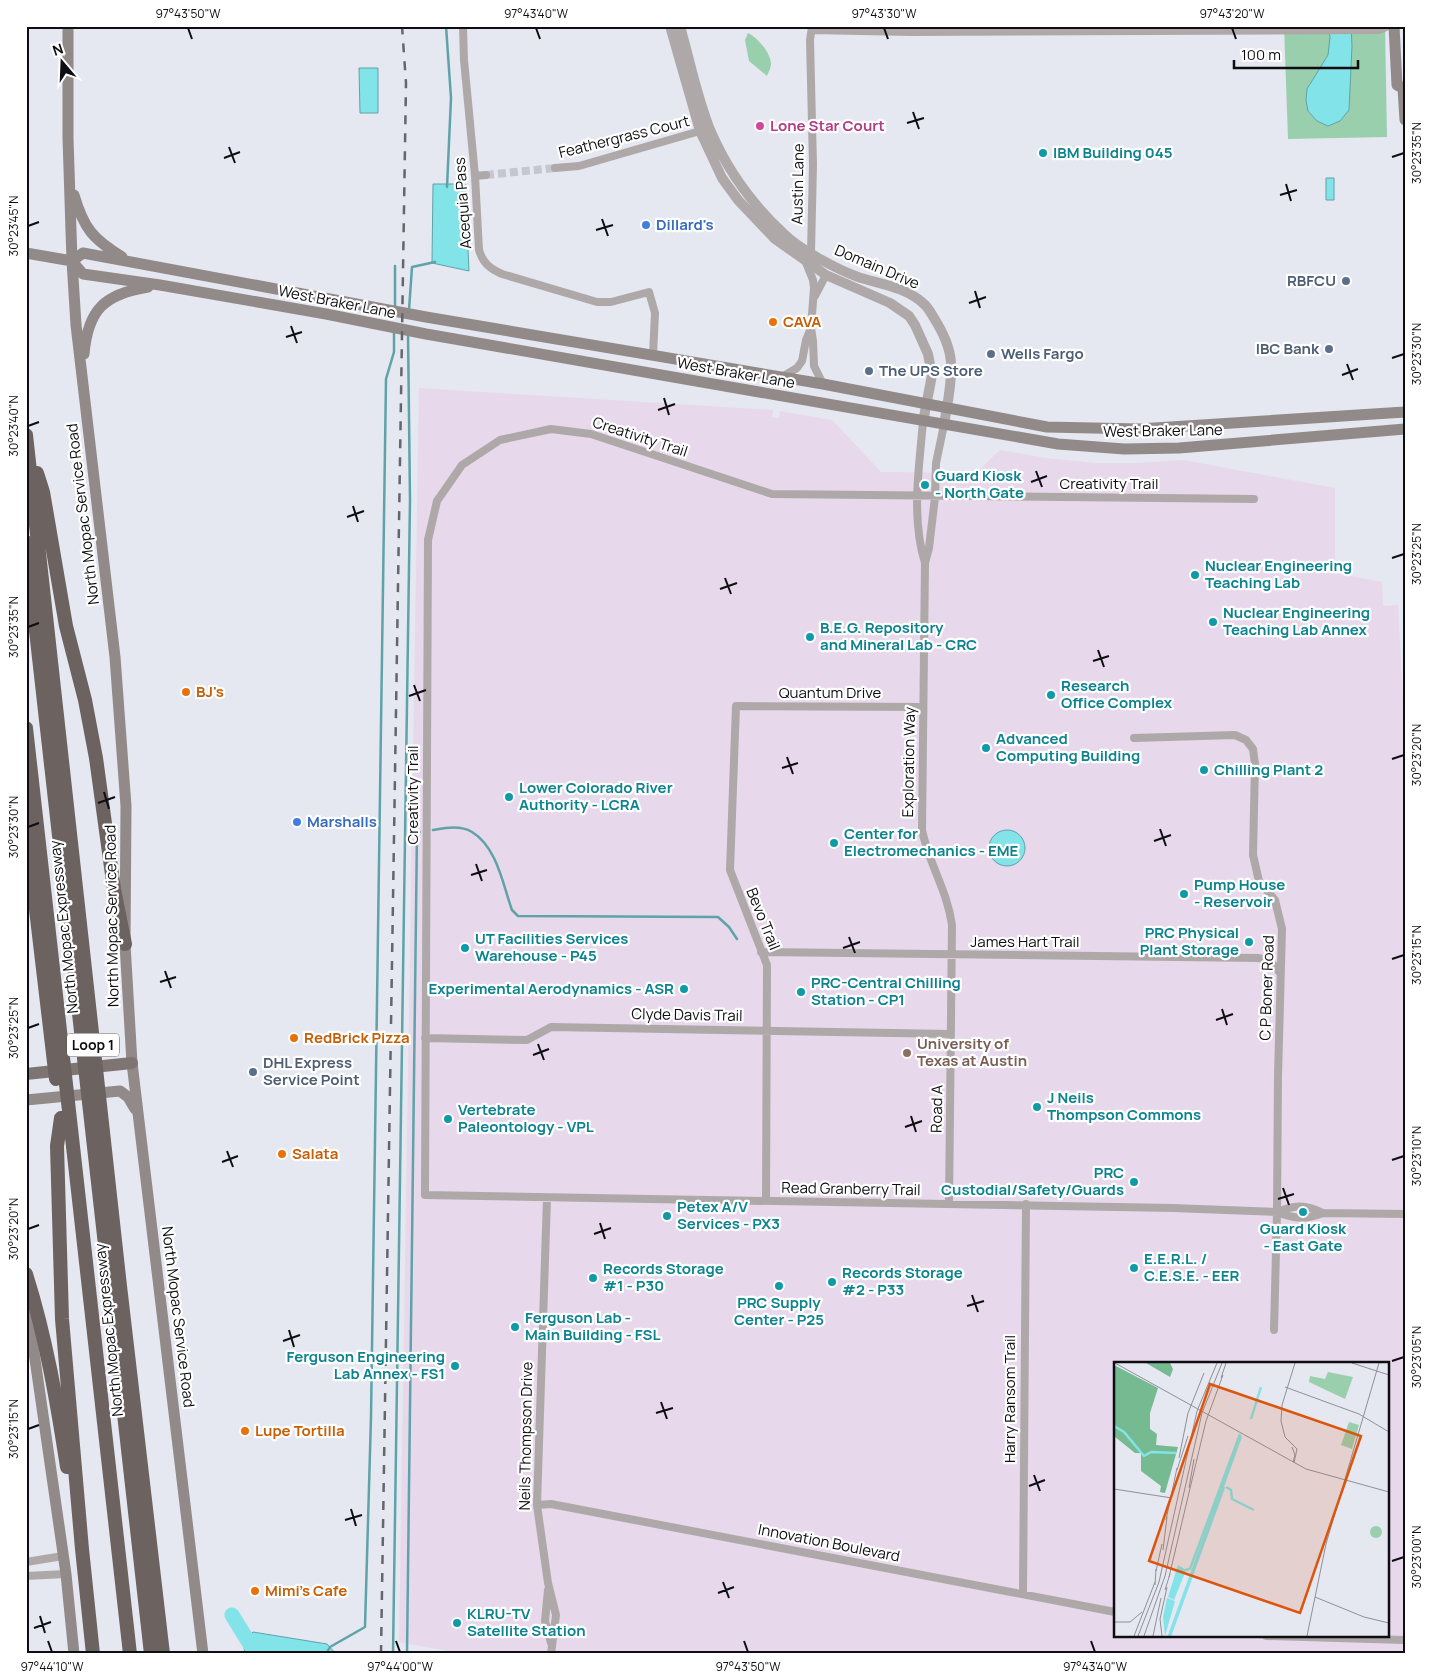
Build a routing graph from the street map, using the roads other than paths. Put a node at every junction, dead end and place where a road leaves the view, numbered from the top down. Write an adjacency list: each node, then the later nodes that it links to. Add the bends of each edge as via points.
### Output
1 (68, 26): 18 (main road, North Mopac Service Road)
2 (463, 26): 17 (street, Acequia Pass)
3 (670, 26): 14 (street, Domain Drive)
4 (680, 26): 19 (street, Domain Drive, via 711,131)
5 (1388, 26): 10 (street)
6 (1394, 26): 11 (main road)
7 (812, 28): 8 (street, via 911,32); 22 (street, Austin Lane, via 813,166)
8 (1191, 29): 9 (street)
9 (1203, 29): 10 (street)
10 (1380, 30): 11 (street)
11 (1394, 43): 12 (main road, via 1397,85)
12 (1404, 87): 13 (main road)
13 (1405, 120)
14 (700, 131): 15 (street, Feathergrass Court, via 579,166); 19 (street, via 706,133 734,184); 20 (street, Domain Drive, via 722,178 738,200)
15 (556, 168)
16 (486, 175): 17 (street)
17 (475, 176): 32 (street, Acequia Pass, via 478,250 490,269 597,302 611,302 649,292 655,314)
18 (69, 182): 23 (main road, North Mopac Service Road); 24 (main road, via 86,227 104,246)
19 (749, 196): 20 (street, Domain Drive)
20 (772, 230): 22 (street, Domain Drive, via 785,235)
21 (26, 253): 23 (main road, West Braker Lane)
22 (808, 256): 25 (street, Domain Drive); 26 (street, Domain Drive); 28 (street)
23 (72, 261): 24 (main road, West Braker Lane, via 83,253); 27 (main road, West Braker Lane, via 83,274); 33 (main road, North Mopac Service Road)
24 (128, 261): 32 (main road, West Braker Lane)
25 (831, 266): 26 (street); 29 (street, Domain Drive, via 906,293 925,304)
26 (826, 276): 28 (street); 30 (street, Domain Drive, via 890,303 909,316)
27 (160, 285): 33 (main road, via 123,292 113,297 94,316 87,329); 39 (main road, West Braker Lane)
28 (814, 298): 31 (street)
29 (930, 313): 30 (street); 37 (street, Domain Drive, via 941,330 951,363 951,388)
30 (915, 325): 36 (street, Domain Drive, via 928,354 932,375)
31 (812, 328): 34 (street, via 802,361); 35 (street, via 814,366)
32 (653, 356): 34 (main road, West Braker Lane)
33 (82, 376): 53 (main road, North Mopac Service Road, via 115,657 126,806)
34 (781, 378): 35 (main road, West Braker Lane)
35 (823, 384): 36 (main road, West Braker Lane)
36 (928, 403): 37 (main road, West Braker Lane); 39 (street, Domain Drive)
37 (946, 407): 38 (main road, West Braker Lane, via 1047,427 1119,429); 40 (street, Domain Drive)
38 (1405, 412)
39 (923, 422): 40 (main road, West Braker Lane); 43 (street, Exploration Way)
40 (944, 425): 41 (main road, West Braker Lane, via 1058,444 1124,450); 44 (street, Exploration Way, via 936,463)
41 (1405, 429)
42 (26, 435): 53 (highway, via 43,492 66,626 85,700); 91 (highway, North Mopac Expressway / Loop 1)
43 (918, 497): 44 (street, Creativity Trail); 47 (street, Exploration Way, via 919,542); 59 (street, Creativity Trail, via 772,494 591,434 551,429 500,440 462,465 437,501 428,540)
44 (935, 497): 45 (street, Creativity Trail); 47 (street, Exploration Way, via 930,548)
45 (1254, 499)
46 (26, 542): 90 (highway)
47 (925, 563): 49 (street, Exploration Way)
48 (736, 706): 49 (street, Quantum Drive); 54 (street, Bevo Trail, via 730,870)
49 (923, 707): 55 (street, Exploration Way, via 922,830 949,907)
50 (26, 728): 89 (highway)
51 (1134, 738): 56 (street, C P Boner Road, via 1235,736 1246,740 1253,749 1253,855 1259,881 1275,900 1282,929)
52 (26, 825): 64 (highway, North Mopac Expressway / Loop 1)
53 (125, 944): 60 (main road, North Mopac Service Road)
54 (761, 952): 55 (street, James Hart Trail); 57 (street, Bevo Trail, via 767,965)
55 (952, 955): 56 (street, James Hart Trail, via 1258,958 1275,964); 58 (street, Road A)
56 (1281, 974): 70 (street, C P Boner Road)
57 (766, 1030): 58 (street, Clyde Davis Trail); 59 (street, Clyde Davis Trail, via 551,1027 527,1040); 67 (street, Bevo Trail)
58 (951, 1034): 68 (street, Road A)
59 (425, 1038): 65 (street, Creativity Trail)
60 (126, 1063): 61 (main road); 63 (main road, North Mopac Service Road)
61 (26, 1074)
62 (26, 1100): 63 (main road, via 120,1091)
63 (137, 1112): 92 (main road, North Mopac Service Road)
64 (60, 1118): 76 (highway, via 57,1146 60,1280); 88 (highway, North Mopac Expressway / Loop 1)
65 (424, 1195): 66 (street, Read Granberry Trail)
66 (547, 1198): 67 (street, Read Granberry Trail); 75 (street, Neils Thompson Drive)
67 (766, 1201): 68 (street, Read Granberry Trail)
68 (949, 1204): 69 (street, Read Granberry Trail)
69 (1026, 1204): 70 (street, Read Granberry Trail); 81 (street, Harry Ransom Trail)
70 (1277, 1212): 71 (street, Read Granberry Trail, via 1292,1218 1310,1218 1322,1213); 74 (street, C P Boner Road)
71 (1405, 1214)
72 (26, 1274): 76 (highway, via 36,1304 56,1401)
73 (26, 1297): 77 (main road)
74 (1274, 1330)
75 (537, 1505): 81 (street, Innovation Boulevard, via 551,1504); 85 (street, Neils Thompson Drive, via 548,1583 545,1622)
76 (82, 1548): 87 (highway)
77 (63, 1556): 78 (street); 79 (main road)
78 (26, 1562)
79 (66, 1574): 80 (street); 86 (main road)
80 (26, 1576)
81 (1022, 1594): 82 (street, Innovation Boulevard)
82 (1114, 1612)
83 (1336, 1638): 84 (street)
84 (1405, 1640)
85 (552, 1650)
86 (74, 1654)
87 (94, 1654)
88 (121, 1654)
89 (130, 1654)
90 (151, 1654)
91 (163, 1654)
92 (203, 1654)

